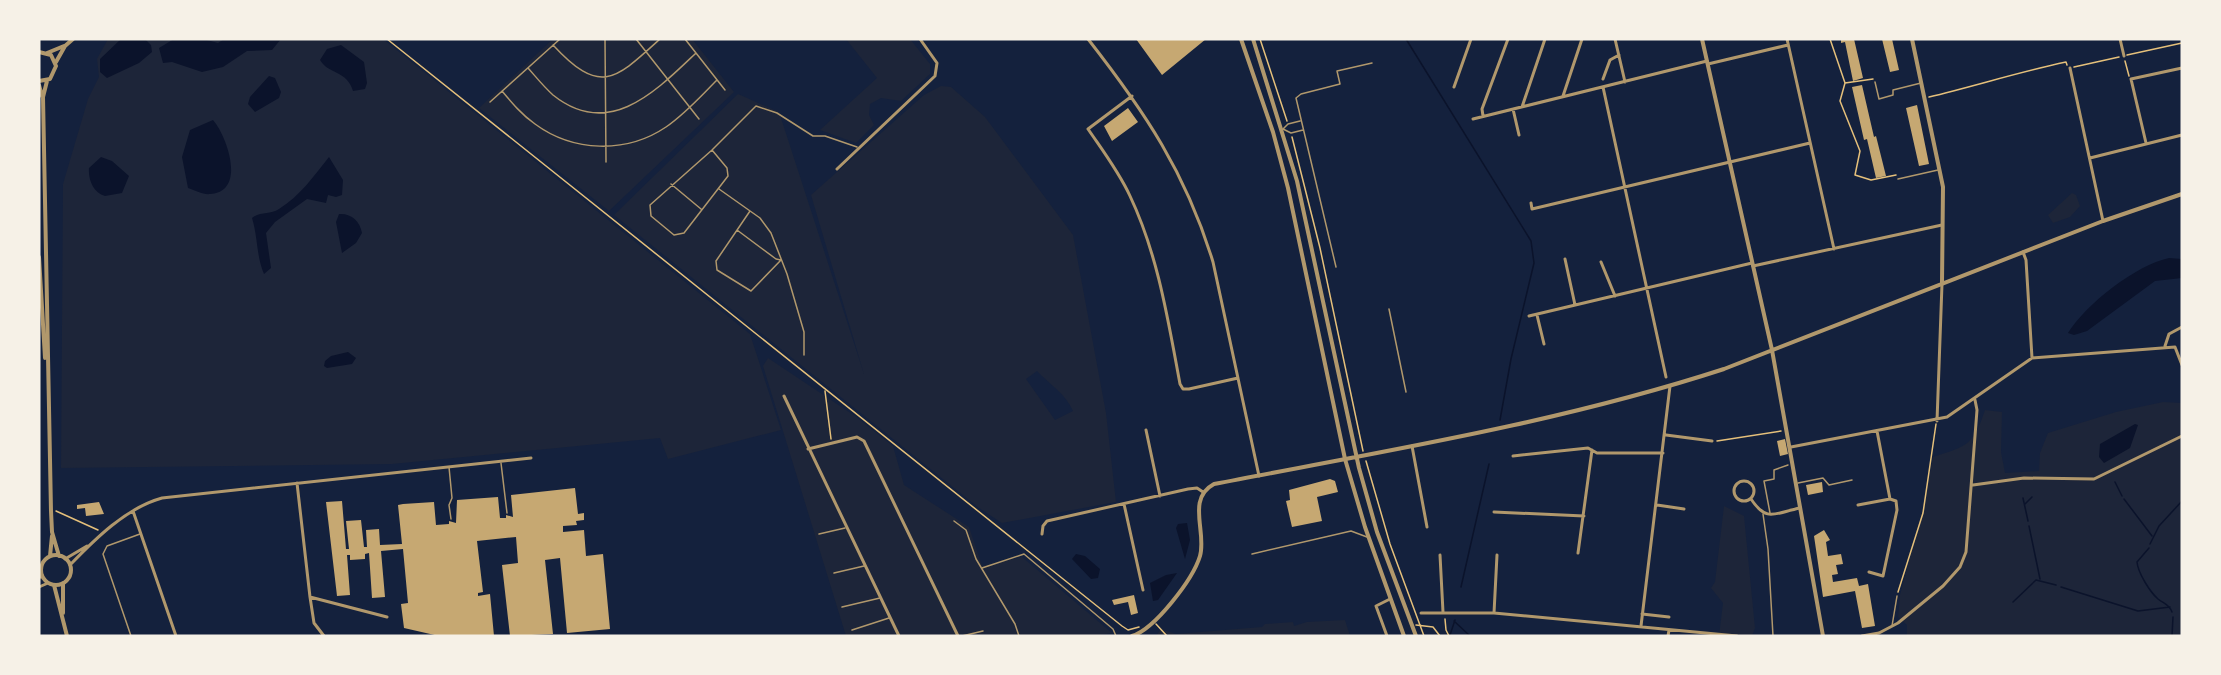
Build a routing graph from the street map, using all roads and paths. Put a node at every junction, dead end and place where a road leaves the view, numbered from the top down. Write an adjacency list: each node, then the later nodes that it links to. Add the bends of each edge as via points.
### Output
1 (73, 39): 24 (street)
2 (387, 39): 122 (path)
3 (560, 39): 25 (lane)
4 (605, 39): 39 (lane)
5 (636, 39): 28 (lane)
6 (660, 39): 28 (lane)
7 (685, 39): 30 (lane)
8 (920, 39): 76 (street, via 937,63 935,76)
9 (1088, 39): 54 (street)
10 (1241, 39): 143 (street, via 1288,188)
11 (1253, 39): 68 (street)
12 (1260, 39): 67 (path)
13 (1471, 39): 50 (street)
14 (1508, 39): 63 (street, via 1482,109)
15 (1545, 39): 60 (street)
16 (1582, 39): 55 (street)
17 (1615, 39): 31 (street)
18 (1702, 39): 35 (street)
19 (1787, 39): 26 (street)
20 (1830, 39): 48 (path)
21 (1912, 39): 49 (street)
22 (2120, 39): 32 (street)
23 (2182, 43): 32 (path)
24 (65, 45): 29 (street); 33 (street)
25 (553, 45): 36 (lane); 39 (lane, via 579,71)
26 (1788, 45): 35 (street); 73 (street)
27 (39, 52): 29 (street)
28 (646, 52): 39 (lane, via 625,70); 40 (lane)
29 (47, 53): 33 (street)
30 (696, 53): 40 (lane); 43 (lane)
31 (1619, 55): 41 (street, via 1610,60); 45 (street)
32 (2124, 56): 37 (path); 42 (path)
33 (56, 63): 44 (street)
34 (1372, 63): 66 (lane, via 1337,71 1340,84 1296,98)
35 (1707, 63): 45 (street); 79 (street)
36 (528, 68): 53 (lane); 62 (lane, via 563,102 583,110)
37 (2070, 68): 57 (path, via 2066,62); 78 (street)
38 (2182, 68): 42 (street)
39 (605, 77): 62 (lane)
40 (668, 79): 59 (lane); 62 (lane, via 634,105)
41 (1603, 79)
42 (2131, 79): 74 (street)
43 (717, 80): 52 (lane); 59 (lane)
44 (47, 81): 47 (street); 56 (street)
45 (1625, 82): 51 (street)
46 (1875, 82): 48 (path, via 1874,79); 49 (lane, via 1879,99 1893,95 1893,90)
47 (39, 83): 56 (street)
48 (1845, 83): 83 (path, via 1840,101 1860,153 1855,175 1871,180 1896,175)
49 (1922, 83): 57 (street)
50 (1454, 87)
51 (1603, 87): 55 (street); 85 (street)
52 (725, 90)
53 (502, 91): 58 (lane); 75 (lane, via 526,117 554,135 575,144)
54 (1132, 96): 120 (street, via 1176,166 1202,228); 120 (street, via 1088,129 1141,221 1162,287 1180,384 1189,389)
55 (1563, 96): 60 (street)
56 (43, 97): 118 (street)
57 (1925, 98): 82 (street)
58 (490, 102)
59 (690, 106): 64 (lane); 75 (lane, via 658,132 638,141)
60 (1522, 107): 61 (street)
61 (1513, 109): 63 (street); 71 (street)
62 (605, 112): 75 (lane)
63 (1483, 116): 65 (street)
64 (699, 119)
65 (1473, 119)
66 (1301, 121): 67 (lane); 69 (lane)
67 (1288, 124): 68 (lane)
68 (1283, 129): 70 (lane); 140 (street, via 1316,258)
69 (1303, 130): 70 (lane); 101 (lane)
70 (1291, 133): 139 (path)
71 (1519, 135)
72 (2182, 135): 74 (street)
73 (1810, 143): 79 (street); 94 (street)
74 (2146, 143): 78 (street)
75 (606, 147): 80 (lane)
76 (859, 148): 77 (lane, via 825,136 813,136 777,113 756,106); 81 (street)
77 (712, 150): 84 (lane); 86 (lane, via 729,172)
78 (2090, 158): 91 (street)
79 (1730, 161): 85 (street); 100 (street)
80 (606, 162)
81 (837, 169)
82 (1940, 169): 83 (lane); 92 (street)
83 (1898, 179)
84 (671, 184): 89 (lane); 89 (lane, via 650,205 651,216 678,236)
85 (1625, 186): 88 (street, via 1532,209); 103 (street)
86 (718, 188): 89 (lane); 90 (lane)
87 (2182, 194): 91 (street)
88 (1531, 203)
89 (702, 210)
90 (750, 211): 93 (lane); 98 (lane, via 769,229)
91 (2103, 221): 95 (street)
92 (1944, 225): 94 (street); 102 (street)
93 (737, 230): 98 (lane); 98 (lane, via 715,264 717,270 746,290 755,288)
94 (1834, 249): 100 (street)
95 (2023, 252): 102 (street); 116 (street)
96 (39, 257): 118 (street)
97 (1565, 259): 105 (street)
98 (782, 260): 115 (lane, via 804,332)
99 (1602, 262): 104 (street)
100 (1753, 265): 103 (street); 114 (street)
101 (1336, 267)
102 (1942, 284): 114 (street); 126 (street)
103 (1647, 288): 104 (street); 119 (street)
104 (1615, 296): 105 (street)
105 (1575, 306): 107 (street)
106 (1389, 309): 123 (lane)
107 (1537, 315): 108 (street); 111 (street)
108 (1529, 316)
109 (2182, 327): 112 (street, via 2169,334)
110 (2182, 343): 113 (street)
111 (1544, 345)
112 (2165, 346): 113 (street); 116 (street)
113 (2175, 347): 117 (street)
114 (1772, 350): 121 (street); 128 (street)
115 (804, 355)
116 (2032, 358): 125 (street)
117 (2182, 366)
118 (48, 377): 172 (street)
119 (1666, 377)
120 (1238, 378): 147 (street)
121 (1670, 386): 130 (street); 134 (street, via 1608,405)
122 (825, 389): 133 (path); 210 (path, via 1128,630)
123 (1406, 392)
124 (784, 396): 136 (street)
125 (1975, 400): 126 (street); 151 (street)
126 (1937, 421): 129 (street); 196 (path, via 1923,513)
127 (1146, 430): 153 (street)
128 (1787, 430): 132 (path, via 1734,441); 135 (street)
129 (1877, 431): 135 (street); 155 (street)
130 (1666, 435): 132 (street); 138 (street)
131 (2182, 436): 151 (street, via 2094,479 2024,478)
132 (1712, 441)
133 (831, 443): 136 (street); 224 (street, via 857,437 864,441)
134 (1412, 446): 139 (street); 171 (street)
135 (1791, 447): 150 (street)
136 (808, 449): 170 (street)
137 (1592, 450): 138 (street); 141 (street); 167 (street)
138 (1663, 453): 157 (street)
139 (1364, 455): 140 (street); 234 (path, via 1390,544)
140 (1356, 456): 143 (street); 233 (street, via 1377,532)
141 (1513, 456)
142 (531, 458): 144 (street)
143 (1345, 459): 147 (street); 177 (street)
144 (500, 461): 146 (street); 164 (lane)
145 (1788, 465): 166 (lane, via 1774,470 1774,479 1764,481)
146 (449, 466): 149 (street); 168 (lane)
147 (1259, 476): 152 (street, via 1214,484)
148 (1852, 480): 150 (lane, via 1829,484 1823,478)
149 (297, 483): 162 (street, via 162,498); 197 (street)
150 (1797, 483): 159 (street)
151 (1973, 485): 214 (street, via 1966,552 1960,567)
152 (1203, 492): 153 (street, via 1195,488); 218 (street, via 1198,502 1202,544 1198,561 1155,622)
153 (1160, 496): 156 (street)
154 (1751, 499): 154 (street, via 1751,484 1739,483 1735,489 1737,498); 165 (street)
155 (1890, 499): 158 (street); 189 (street, via 1896,501 1897,510 1883,576)
156 (1124, 504): 176 (street, via 1047,521); 195 (street)
157 (1657, 505): 160 (street); 204 (street)
158 (1858, 505)
159 (1800, 508): 166 (street); 240 (street)
160 (1684, 509)
161 (56, 511): 173 (path)
162 (133, 511): 173 (street); 174 (street)
163 (1494, 512): 167 (street)
164 (507, 513)
165 (1763, 514): 166 (street); 239 (lane)
166 (1770, 514)
167 (1584, 516): 179 (street)
168 (451, 519)
169 (954, 520): 188 (lane, via 966,530)
170 (846, 527): 175 (lane); 187 (street)
171 (1427, 527)
172 (52, 532): 183 (street); 184 (street)
173 (105, 533): 178 (street)
174 (141, 533): 220 (lane, via 107,546 104,554); 221 (street)
175 (819, 534)
176 (1042, 534)
177 (1369, 538): 180 (lane, via 1351,531); 199 (street)
178 (91, 544): 185 (street); 186 (street)
179 (1578, 553)
180 (1252, 554)
181 (1440, 555): 201 (street)
182 (1497, 555): 203 (street)
183 (50, 556): 184 (street); 191 (street, via 42,564)
184 (59, 556): 185 (street)
185 (65, 559): 186 (street)
186 (70, 565): 192 (street, via 70,576)
187 (865, 565): 190 (lane); 198 (street)
188 (982, 568): 225 (lane); 226 (lane, via 1024,554 1113,628)
189 (1869, 572)
190 (834, 573)
191 (40, 576): 193 (street)
192 (63, 583): 193 (street); 205 (street)
193 (51, 584): 194 (street); 205 (street)
194 (39, 587)
195 (1143, 590)
196 (1897, 596): 214 (lane)
197 (310, 597): 206 (street); 222 (street, via 314,623)
198 (880, 598): 200 (lane); 208 (street)
199 (1390, 599): 231 (street, via 1376,606); 232 (street)
200 (842, 607)
201 (1443, 612): 202 (street); 203 (street)
202 (1421, 613)
203 (1494, 613): 212 (street)
204 (1642, 614): 207 (street); 212 (street)
205 (63, 617): 219 (street)
206 (387, 617)
207 (1669, 617)
208 (890, 618): 215 (lane); 223 (street)
209 (1445, 619): 236 (path)
210 (1146, 624)
211 (1415, 625): 235 (path, via 1433,627)
212 (1641, 626): 216 (street)
213 (1159, 627): 228 (path)
214 (1892, 627): 241 (street)
215 (852, 630)
216 (1669, 630): 237 (street); 238 (street)
217 (983, 631): 224 (lane)
218 (1142, 634): 227 (street)
219 (67, 636)
220 (131, 636)
221 (176, 636)
222 (324, 636)
223 (899, 636)
224 (960, 636)
225 (1019, 636)
226 (1116, 636)
227 (1132, 636)
228 (1167, 636)
229 (1239, 636): 230 (path)
230 (1247, 636)
231 (1387, 636)
232 (1404, 636)
233 (1416, 636)
234 (1424, 636)
235 (1440, 636)
236 (1449, 636)
237 (1668, 636)
238 (1737, 636)
239 (1773, 636)
240 (1823, 636)
241 (1862, 636)

